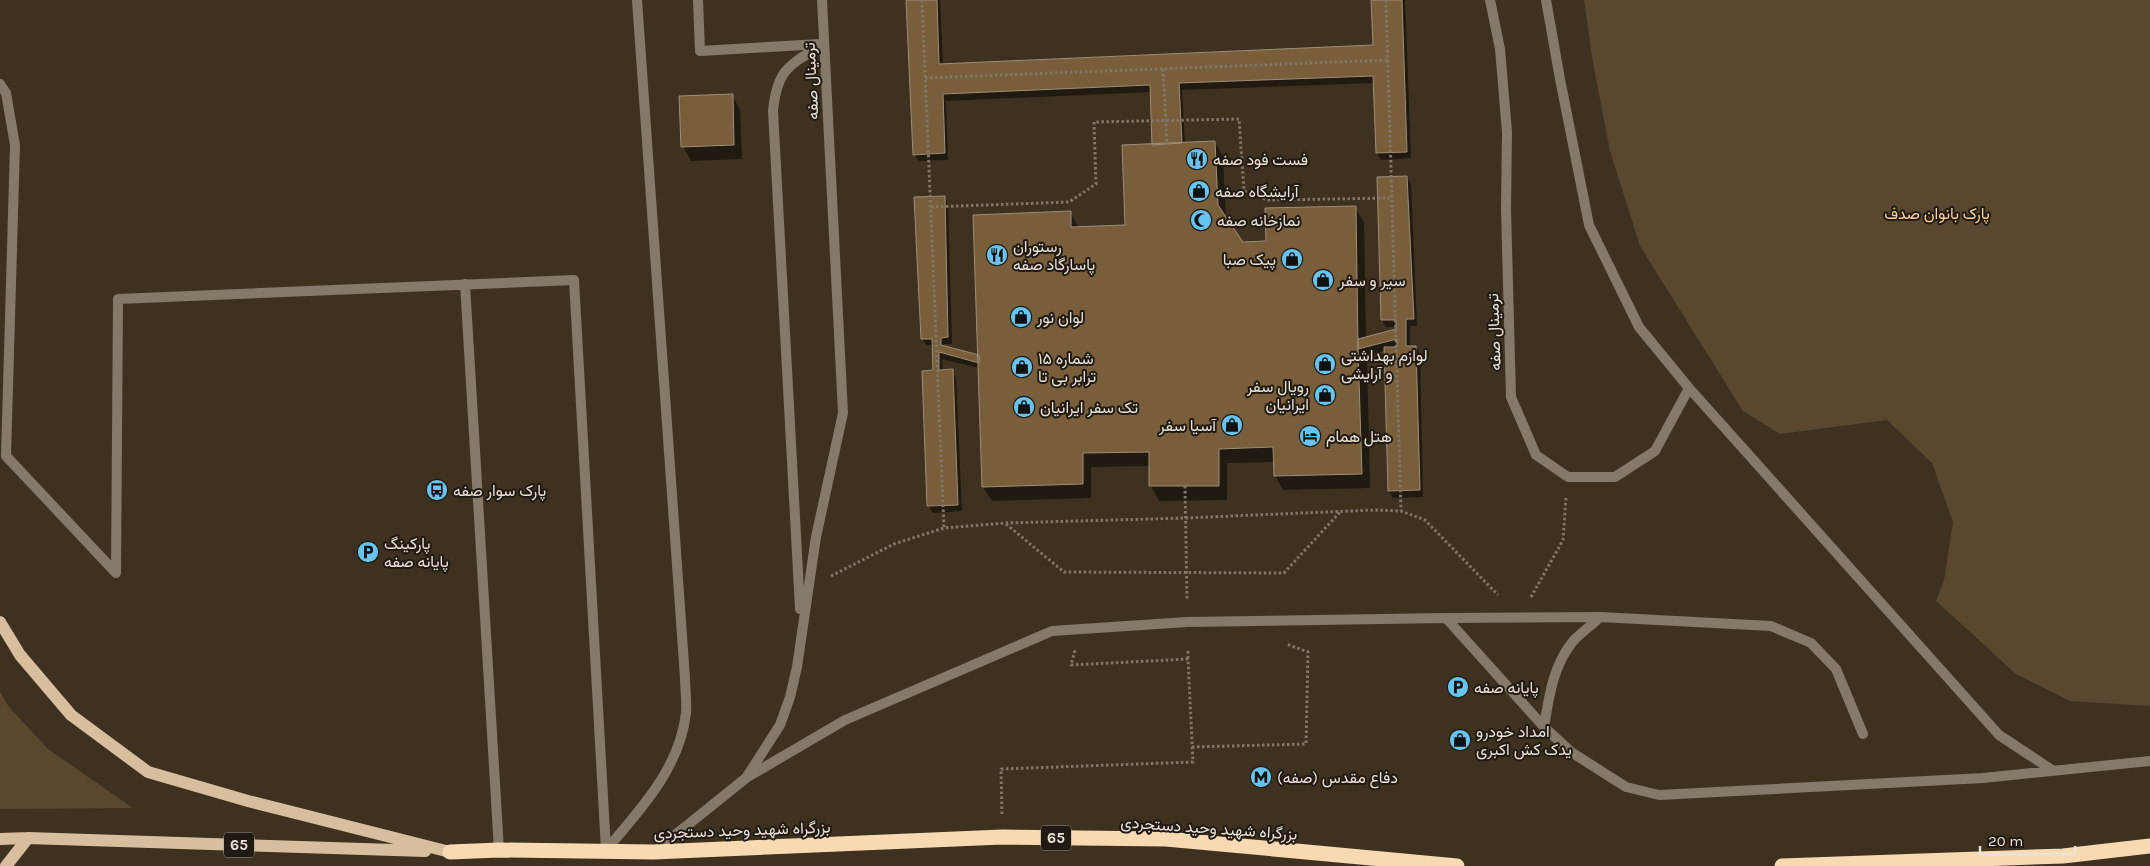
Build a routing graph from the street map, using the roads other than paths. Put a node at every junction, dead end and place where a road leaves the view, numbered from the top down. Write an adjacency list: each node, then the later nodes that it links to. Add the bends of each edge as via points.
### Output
1 (637, 0): 23 (street, via 686,713 677,749 658,787)
2 (698, 0): 6 (street, via 700,51)
3 (822, 0): 6 (street, ترمینال صفه)
4 (1490, 0): 9 (street, ترمینال صفه, via 1500,49 1506,132 1511,397 1536,455 1568,477 1615,477 1655,451)
5 (1546, 0): 9 (street, via 1589,225 1639,327)
6 (824, 44): 13 (street, ترمینال صفه, via 844,413 816,537); 13 (street, via 797,60 783,73 775,90 773,111)
7 (0, 84): 8 (street, via 6,92 15,145 6,456 116,573 118,299)
8 (465, 284): 22 (street); 23 (street, via 574,280)
9 (1689, 388): 17 (street, via 1999,735)
10 (1600, 617): 11 (street); 14 (street, via 1574,641 1559,663 1550,688); 15 (street, via 1772,626 1811,643 1836,669)
11 (1446, 618): 14 (street); 18 (street, via 1186,622 1052,631 844,720)
12 (0, 622): 24 (main road, via 20,655 71,715 148,772)
13 (801, 631): 18 (street, via 797,667 780,725)
14 (1544, 727): 17 (street, via 1570,752 1626,787 1659,795 1983,778)
15 (1863, 734)
16 (2150, 761): 17 (street)
17 (2052, 770)
18 (746, 778): 25 (street)
19 (28, 838): 20 (main road, 65); 24 (main road, بزرگراه شهید وحید دستجردی / 65); 26 (main road)
20 (0, 839)
21 (2150, 846): 28 (highway, via 2063,856)
22 (499, 850): 23 (highway, بزرگراه شهید وحید دستجردی / 65); 24 (highway, بزرگراه شهید وحید دستجردی / 65)
23 (606, 850): 25 (highway, بزرگراه شهید وحید دستجردی / 65)
24 (450, 852)
25 (654, 852): 27 (highway, بزرگراه شهید وحید دستجردی / 65, via 1002,837 1166,839)
26 (6, 866)
27 (1457, 866)
28 (1782, 866)

